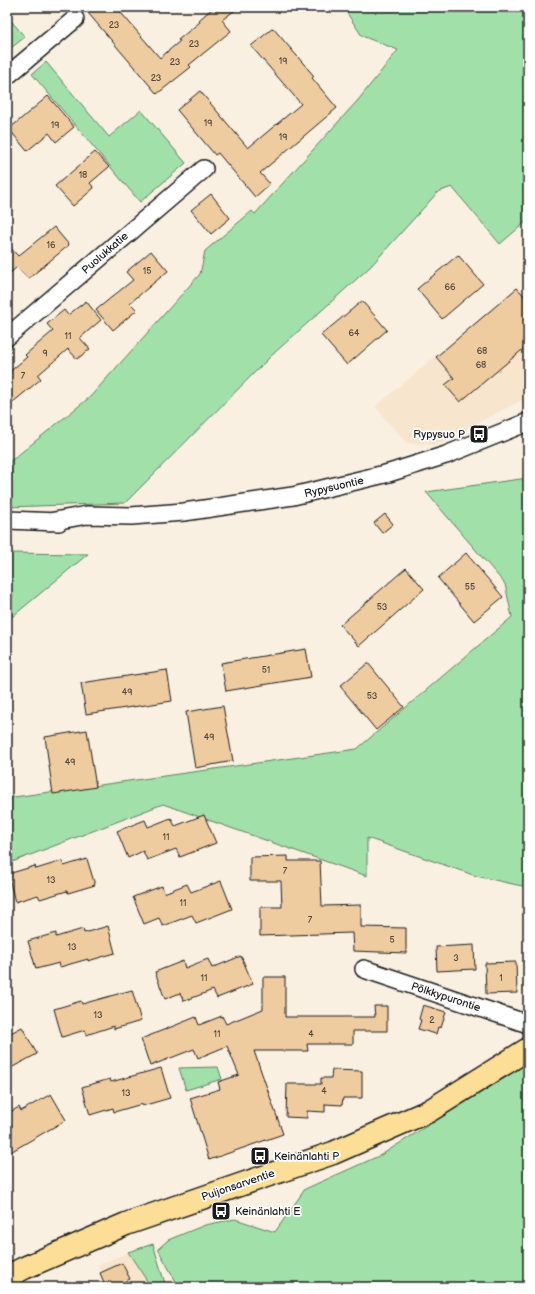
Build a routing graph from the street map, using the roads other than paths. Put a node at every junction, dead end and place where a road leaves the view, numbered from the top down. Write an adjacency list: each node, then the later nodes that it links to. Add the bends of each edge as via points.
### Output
1 (75, 19): 2 (street)
2 (7, 76)
3 (204, 169): 4 (street, Puolukkatie)
4 (7, 337)
5 (528, 422): 6 (street, Rypysuontie, via 389,473 293,496 184,512 130,516 87,515 49,522)
6 (7, 520)
7 (364, 969): 8 (street, Pölkkypurontie)
8 (528, 1024)
9 (528, 1049): 10 (main road, Puijonsarventie, via 429,1111 340,1150 126,1224)
10 (7, 1277)

